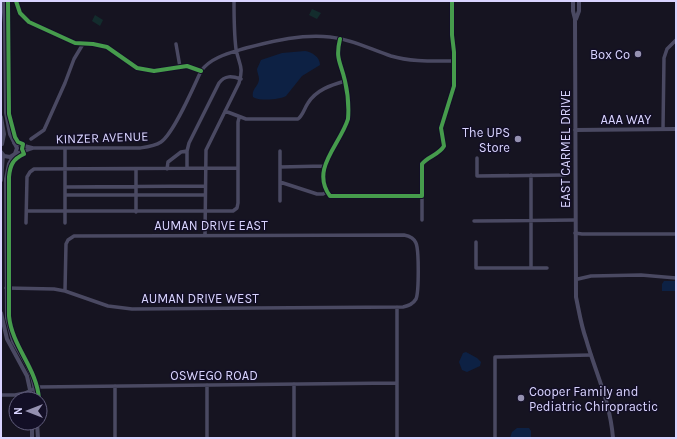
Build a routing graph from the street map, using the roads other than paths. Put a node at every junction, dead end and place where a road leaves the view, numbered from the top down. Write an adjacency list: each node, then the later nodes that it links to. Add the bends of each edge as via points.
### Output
1 (3, 1): 25 (street, via 6,114)
2 (16, 1): 10 (street, via 20,13 29,22 70,41)
3 (234, 1): 12 (street)
4 (452, 1): 13 (street)
5 (573, 1): 7 (street, EAST CARMEL DRIVE)
6 (579, 1): 7 (street, EAST CARMEL DRIVE, via 579,11)
7 (575, 19): 23 (street, EAST CARMEL DRIVE)
8 (340, 39): 12 (street, KINZER AVENUE, via 314,36 286,38); 13 (street, KINZER AVENUE, via 403,59); 17 (street, via 337,55)
9 (676, 40): 21 (street, via 664,56)
10 (83, 44): 14 (street, via 107,47 137,68 154,71); 24 (street, via 74,59 44,130)
11 (176, 44): 14 (street)
12 (236, 51): 15 (street, KINZER AVENUE, via 212,61); 16 (street, via 242,67)
13 (454, 60): 53 (street, via 454,86 441,128 444,146 422,164)
14 (180, 67): 15 (street, via 189,66)
15 (201, 71): 28 (street, KINZER AVENUE, via 171,132 160,142 140,148)
16 (241, 79): 18 (street); 29 (street, via 228,76 219,83)
17 (345, 80): 20 (street, via 318,93 310,100 298,119); 34 (street, via 348,119)
18 (225, 111): 20 (street); 37 (street, via 206,150)
19 (1, 117): 26 (street, via 4,134)
20 (239, 118): 38 (street)
21 (663, 129): 22 (street, AAA WAY); 23 (street, AAA WAY)
22 (676, 129)
23 (575, 130): 60 (street, EAST CARMEL DRIVE)
24 (31, 139)
25 (13, 143): 26 (street, via 7,141); 27 (street, KINZER AVENUE); 32 (street, via 16,148)
26 (2, 145)
27 (33, 148): 28 (street, KINZER AVENUE); 32 (street, KINZER AVENUE)
28 (65, 148): 39 (street)
29 (187, 151): 36 (street); 41 (street, via 181,152 168,162)
30 (280, 151): 35 (street)
31 (2, 154): 32 (street, via 8,157); 44 (street)
32 (14, 155): 73 (street, via 6,179)
33 (477, 158): 42 (street, via 477,176)
34 (324, 166): 35 (street); 49 (street, via 322,177)
35 (280, 167): 45 (street)
36 (187, 168): 37 (street); 41 (street)
37 (206, 168): 38 (street); 47 (street)
38 (238, 168): 58 (street, via 236,210)
39 (65, 169): 40 (street); 48 (street); 55 (street, via 34,169 30,172 26,177)
40 (136, 169): 41 (street); 46 (street)
41 (167, 169)
42 (530, 175): 43 (street); 62 (street)
43 (565, 175)
44 (1, 180)
45 (280, 182): 49 (street, via 317,194); 54 (street)
46 (136, 186): 47 (street); 48 (street); 50 (street)
47 (205, 186): 51 (street)
48 (65, 187): 52 (street)
49 (327, 192): 53 (street, via 330,196)
50 (136, 195): 51 (street); 52 (street); 57 (street)
51 (205, 195): 58 (street)
52 (65, 196): 56 (street)
53 (422, 196): 59 (street)
54 (280, 201)
55 (26, 211): 56 (street); 63 (street)
56 (65, 211): 57 (street); 64 (street)
57 (136, 212): 58 (street)
58 (206, 212): 67 (street)
59 (422, 220)
60 (575, 220): 62 (street); 65 (street, EAST CARMEL DRIVE)
61 (474, 221): 62 (street)
62 (531, 221): 69 (street)
63 (26, 223)
64 (65, 223)
65 (575, 233): 66 (street); 72 (street, EAST CARMEL DRIVE)
66 (676, 234)
67 (205, 235): 74 (street, AUMAN DRIVE EAST, via 74,236 66,244); 75 (street, AUMAN DRIVE EAST, via 406,235 417,244 418,290 413,302 407,306)
68 (476, 242): 69 (street, via 476,268)
69 (531, 268): 70 (street)
70 (547, 268)
71 (676, 278): 72 (street, via 641,275 591,276)
72 (577, 279): 77 (street, EAST CARMEL DRIVE, via 576,297 580,319)
73 (6, 288): 74 (street, AUMAN DRIVE WEST, via 48,288); 82 (street, via 8,328 15,346 30,370)
74 (64, 291): 75 (street, AUMAN DRIVE WEST, via 120,308)
75 (397, 307): 78 (street)
76 (1, 313): 83 (street, via 7,339)
77 (591, 355): 90 (street, via 495,357); 91 (street, EAST CARMEL DRIVE, via 606,396)
78 (397, 383): 79 (street, OSWEGO ROAD); 89 (street)
79 (294, 384): 80 (street, OSWEGO ROAD); 88 (street)
80 (207, 385): 81 (street, OSWEGO ROAD); 87 (street)
81 (115, 386): 82 (street, OSWEGO ROAD); 86 (street)
82 (35, 387): 83 (street, OSWEGO ROAD); 84 (street)
83 (31, 389): 85 (street, OSWEGO ROAD, via 25,393)
84 (36, 391)
85 (1, 395)
86 (115, 438)
87 (207, 438)
88 (294, 438)
89 (397, 438)
90 (495, 438)
91 (613, 438)

